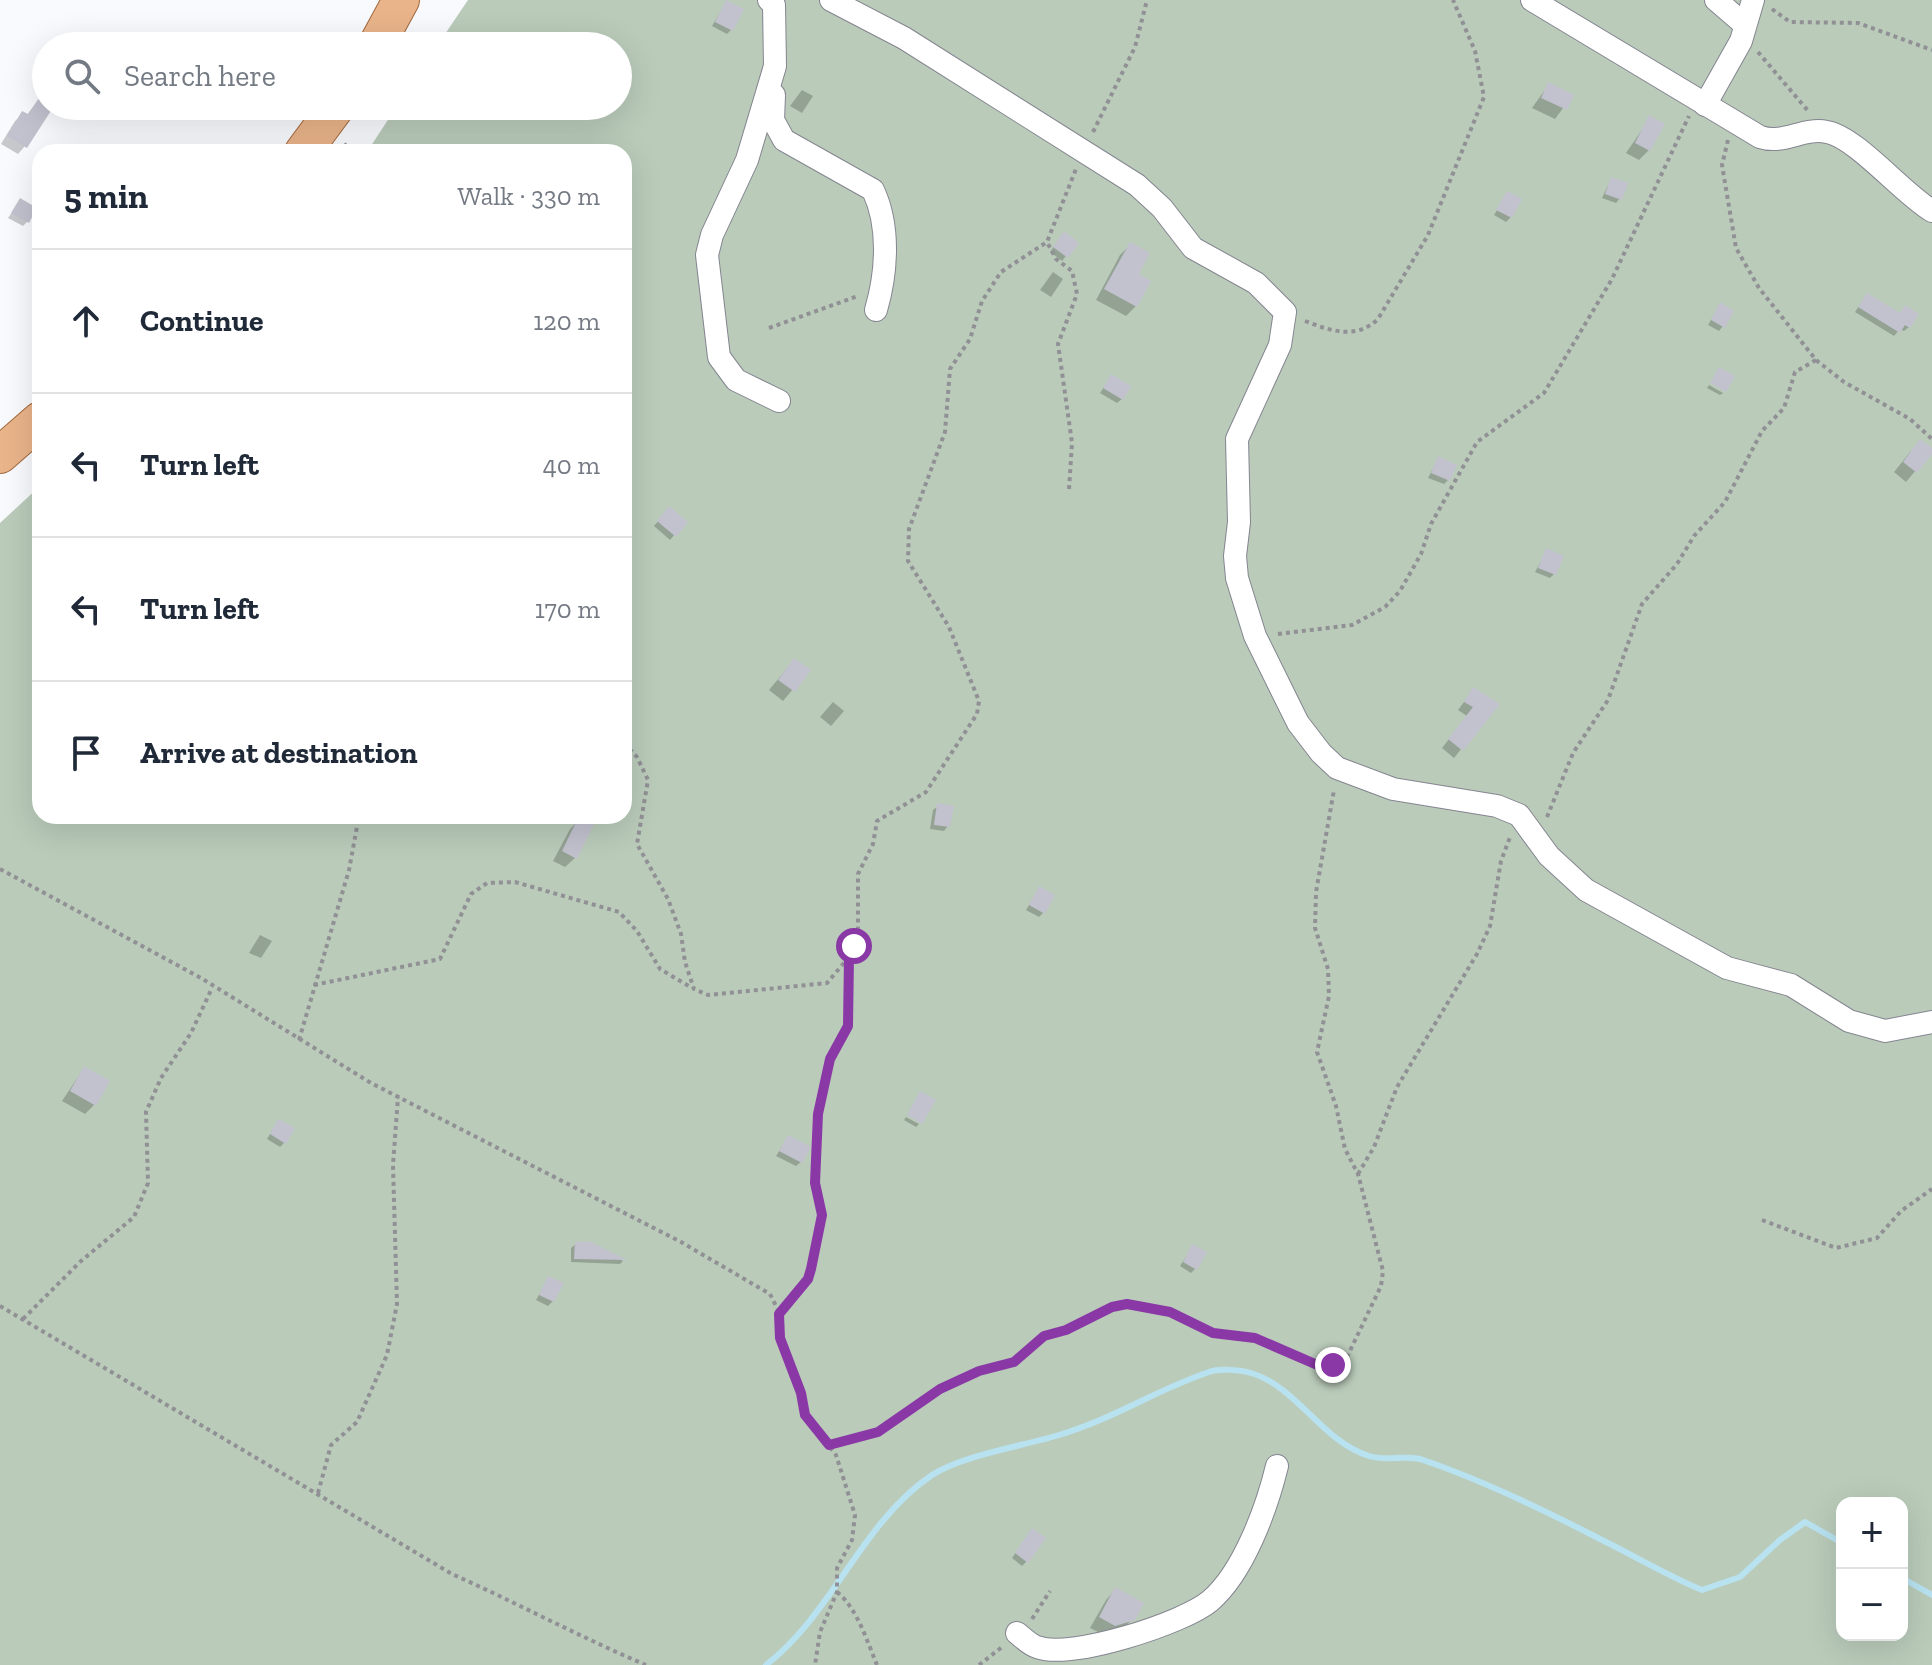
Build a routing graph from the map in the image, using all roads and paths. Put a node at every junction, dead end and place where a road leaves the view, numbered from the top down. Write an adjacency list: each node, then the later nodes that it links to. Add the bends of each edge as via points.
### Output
1 (401, 0): 10 (main road)
2 (831, 0): 18 (street, via 904,38)
3 (1147, 0): 18 (path, via 1135,47)
4 (1453, 0): 23 (path, via 1475,51 1484,97 1428,235 1378,319 1366,330 1342,332)
5 (1532, 0): 13 (street)
6 (1716, 0): 9 (street)
7 (775, 2): 12 (street)
8 (1758, 2): 9 (street); 11 (path, via 1790,22 1858,23)
9 (1745, 25): 13 (street, via 1735,53); 16 (path, via 1754,46)
10 (384, 32)
11 (1932, 50)
12 (775, 66): 21 (street, via 773,120 784,140 873,190 880,204); 26 (street, via 747,160 707,255 719,357 736,380)
13 (1701, 102): 15 (street); 31 (path, via 1612,279 1544,393 1477,442 1400,591 1385,607 1352,625)
14 (327, 120): 17 (main road)
15 (1733, 123): 16 (street, via 1772,141); 25 (path, via 1722,165 1736,248 1759,288)
16 (1825, 131): 19 (street, via 1844,140)
17 (309, 144)
18 (1084, 154): 20 (path); 23 (street, via 1137,185 1193,248 1256,283)
19 (1932, 211)
20 (1047, 242): 30 (path, via 1056,259 1072,271 1077,294 1058,344 1072,443); 38 (path, via 1001,272 989,287 970,339 950,369 945,432 909,529 908,561 949,627 979,701 977,714 926,792 877,821 858,874 860,928)
21 (883, 286): 22 (street); 24 (path)
22 (876, 310)
23 (1285, 312): 31 (street, via 1280,345 1237,439 1237,578)
24 (769, 328)
25 (1816, 360): 28 (path, via 1910,419); 36 (path, via 1795,372 1784,408 1762,431 1725,502 1642,604 1608,700 1573,753)
26 (779, 401)
27 (32, 427): 29 (main road)
28 (1932, 439)
29 (0, 455)
30 (1069, 489)
31 (1255, 636): 33 (street, via 1298,723)
32 (632, 752): 41 (path, via 648,780 637,844 668,899)
33 (1337, 768): 34 (street, via 1393,789 1497,806); 45 (path, via 1316,892 1315,928 1328,969 1329,996 1317,1052 1345,1149)
34 (1519, 815): 36 (street); 45 (path, via 1501,861 1490,926 1397,1087)
35 (358, 824): 39 (path)
36 (1537, 840): 42 (street, via 1586,890 1727,968 1791,985 1849,1021 1885,1031)
37 (0, 869): 40 (path)
38 (849, 957): 41 (path, via 820,986 708,995); 49 (path, via 848,1026 830,1059 818,1114 815,1183 822,1215 808,1279)
39 (314, 985): 41 (path, via 440,959 471,894 487,883 515,882 619,912 660,969); 43 (path, via 297,1039)
40 (212, 988): 43 (path); 50 (path, via 146,1112 148,1183 134,1217)
41 (694, 989)
42 (1932, 1022)
43 (312, 1048): 44 (path)
44 (398, 1097): 49 (path, via 748,1278 770,1294); 53 (path, via 393,1165 397,1304 387,1355 357,1422 331,1445)
45 (1358, 1174): 51 (path, via 1381,1253 1381,1286 1347,1357 1333,1365 1322,1367 1255,1338 1213,1333 1170,1312 1127,1304 1044,1336 1014,1362 940,1389 878,1432)
46 (1932, 1189): 47 (path, via 1901,1211 1877,1238 1836,1248)
47 (1762, 1220)
48 (0, 1306): 50 (path)
49 (779, 1314): 51 (path, via 780,1338 805,1415)
50 (23, 1319): 53 (path)
51 (829, 1445): 54 (path, via 855,1515 852,1540 837,1568)
52 (1277, 1466): 55 (street, via 1268,1506 1234,1571 1211,1600 1169,1625 1102,1643 1037,1648)
53 (318, 1494): 56 (path, via 452,1574)
54 (837, 1592): 57 (path, via 820,1632); 58 (path, via 856,1610)
55 (1017, 1633)
56 (646, 1665)
57 (815, 1665)
58 (877, 1665)

